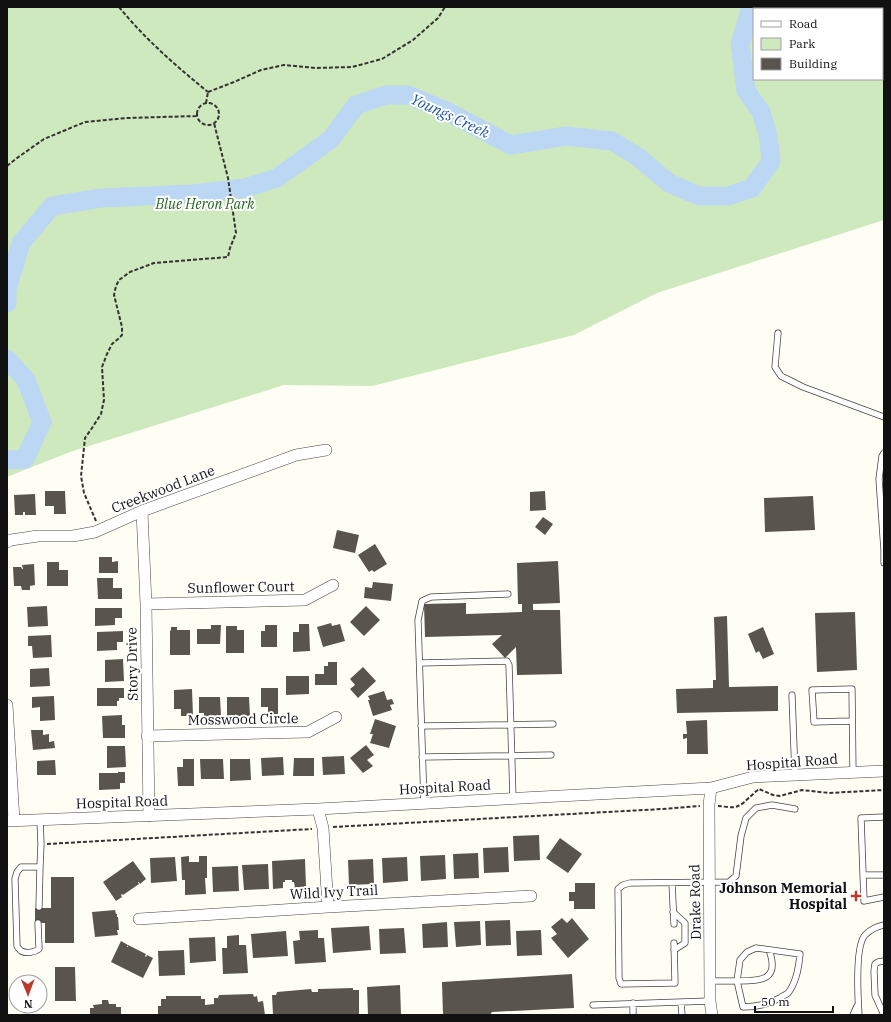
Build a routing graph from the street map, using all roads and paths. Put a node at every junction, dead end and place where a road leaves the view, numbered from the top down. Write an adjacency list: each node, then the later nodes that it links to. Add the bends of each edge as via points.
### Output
1 (119, 7): 3 (path, via 159,50)
2 (445, 7): 3 (path, via 438,18 413,40 382,59 352,67 316,68 284,65 261,70)
3 (208, 92): 4 (path)
4 (206, 103): 5 (path, via 198,109); 6 (path, via 213,104 218,110 218,118)
5 (197, 116): 6 (path, via 203,124); 7 (path, via 85,122 44,139)
6 (214, 123): 13 (path, via 228,178 236,233 228,257 154,263 130,272 119,280 116,286 114,295 122,334 112,344 102,366 104,400 100,414 85,438 81,476 84,492)
7 (7, 166)
8 (778, 333): 9 (lane, via 775,367 780,376)
9 (884, 417)
10 (326, 450): 12 (street, Creekwood Lane, via 296,455)
11 (884, 453): 15 (lane, via 879,480)
12 (142, 512): 13 (street, Creekwood Lane); 19 (street, Story Drive)
13 (99, 530): 14 (street, Creekwood Lane, via 73,536 38,536)
14 (7, 542)
15 (884, 550): 16 (lane)
16 (884, 563)
17 (332, 585): 19 (street, Sunflower Court, via 305,600)
18 (508, 594): 20 (lane, via 432,597 422,601 418,620)
19 (146, 604): 28 (street, Story Drive)
20 (420, 663): 26 (lane, via 507,661 510,666); 27 (lane)
21 (792, 695): 34 (lane)
22 (7, 705): 44 (street)
23 (336, 717): 28 (street, Mosswood Circle, via 308,732)
24 (852, 721): 24 (lane, via 852,689 812,690 814,722); 33 (lane)
25 (553, 724): 26 (lane)
26 (511, 725): 27 (lane); 29 (lane)
27 (421, 726): 31 (lane)
28 (147, 736): 42 (street, Story Drive)
29 (512, 755): 30 (lane); 31 (lane); 37 (lane)
30 (550, 755)
31 (422, 757): 38 (lane)
32 (884, 771): 33 (street, Hospital Road)
33 (853, 773): 34 (street, Hospital Road)
34 (795, 776): 35 (street, Hospital Road, via 753,777)
35 (710, 788): 37 (street, Hospital Road); 39 (street, Drake Road)
36 (884, 790): 39 (path, via 829,793 802,790 773,796 759,789 739,806)
37 (513, 799): 38 (street, Hospital Road)
38 (424, 803): 40 (street, Hospital Road)
39 (710, 805): 46 (path); 51 (street, Drake Road)
40 (318, 809): 42 (street, Hospital Road); 46 (street)
41 (795, 809): 51 (lane, via 772,805 756,808 746,818 736,876 729,882)
42 (149, 816): 45 (street, Hospital Road)
43 (884, 817): 50 (lane, via 861,818)
44 (11, 820): 45 (street, Hospital Road)
45 (40, 820): 47 (lane)
46 (323, 828): 47 (path); 56 (street)
47 (40, 844): 48 (lane)
48 (40, 867): 55 (lane); 59 (lane, via 21,867 15,879 17,946 21,951 36,952 39,949)
49 (884, 875): 50 (lane)
50 (863, 876): 54 (lane, via 864,901)
51 (710, 882): 52 (lane); 66 (street, Drake Road)
52 (672, 883): 57 (lane); 63 (lane, via 630,883 623,884 618,889 621,984 675,983)
53 (531, 896): 56 (street, Wild Ivy Trail)
54 (884, 897)
55 (39, 907)
56 (328, 907): 58 (street, Wild Ivy Trail)
57 (673, 912): 60 (lane); 63 (lane, via 685,923 685,944)
58 (139, 919)
59 (38, 923)
60 (674, 924)
61 (884, 924): 70 (lane, via 865,935 860,944)
62 (674, 943): 63 (lane)
63 (674, 950)
64 (769, 950): 67 (lane, via 756,948 747,952 740,960); 67 (lane, via 773,964 766,978); 67 (lane, via 800,954 795,980 787,994 768,1004 743,1007)
65 (884, 960): 78 (lane, via 875,964 874,971 875,995)
66 (711, 981): 67 (lane); 68 (street, Drake Road)
67 (737, 981)
68 (710, 1000): 69 (lane); 75 (street, Drake Road)
69 (681, 1002): 71 (lane); 74 (lane)
70 (858, 1002): 76 (lane); 77 (lane)
71 (633, 1003): 72 (lane); 73 (lane)
72 (593, 1005)
73 (633, 1015)
74 (682, 1015)
75 (712, 1015)
76 (853, 1015)
77 (859, 1015)
78 (884, 1015)

